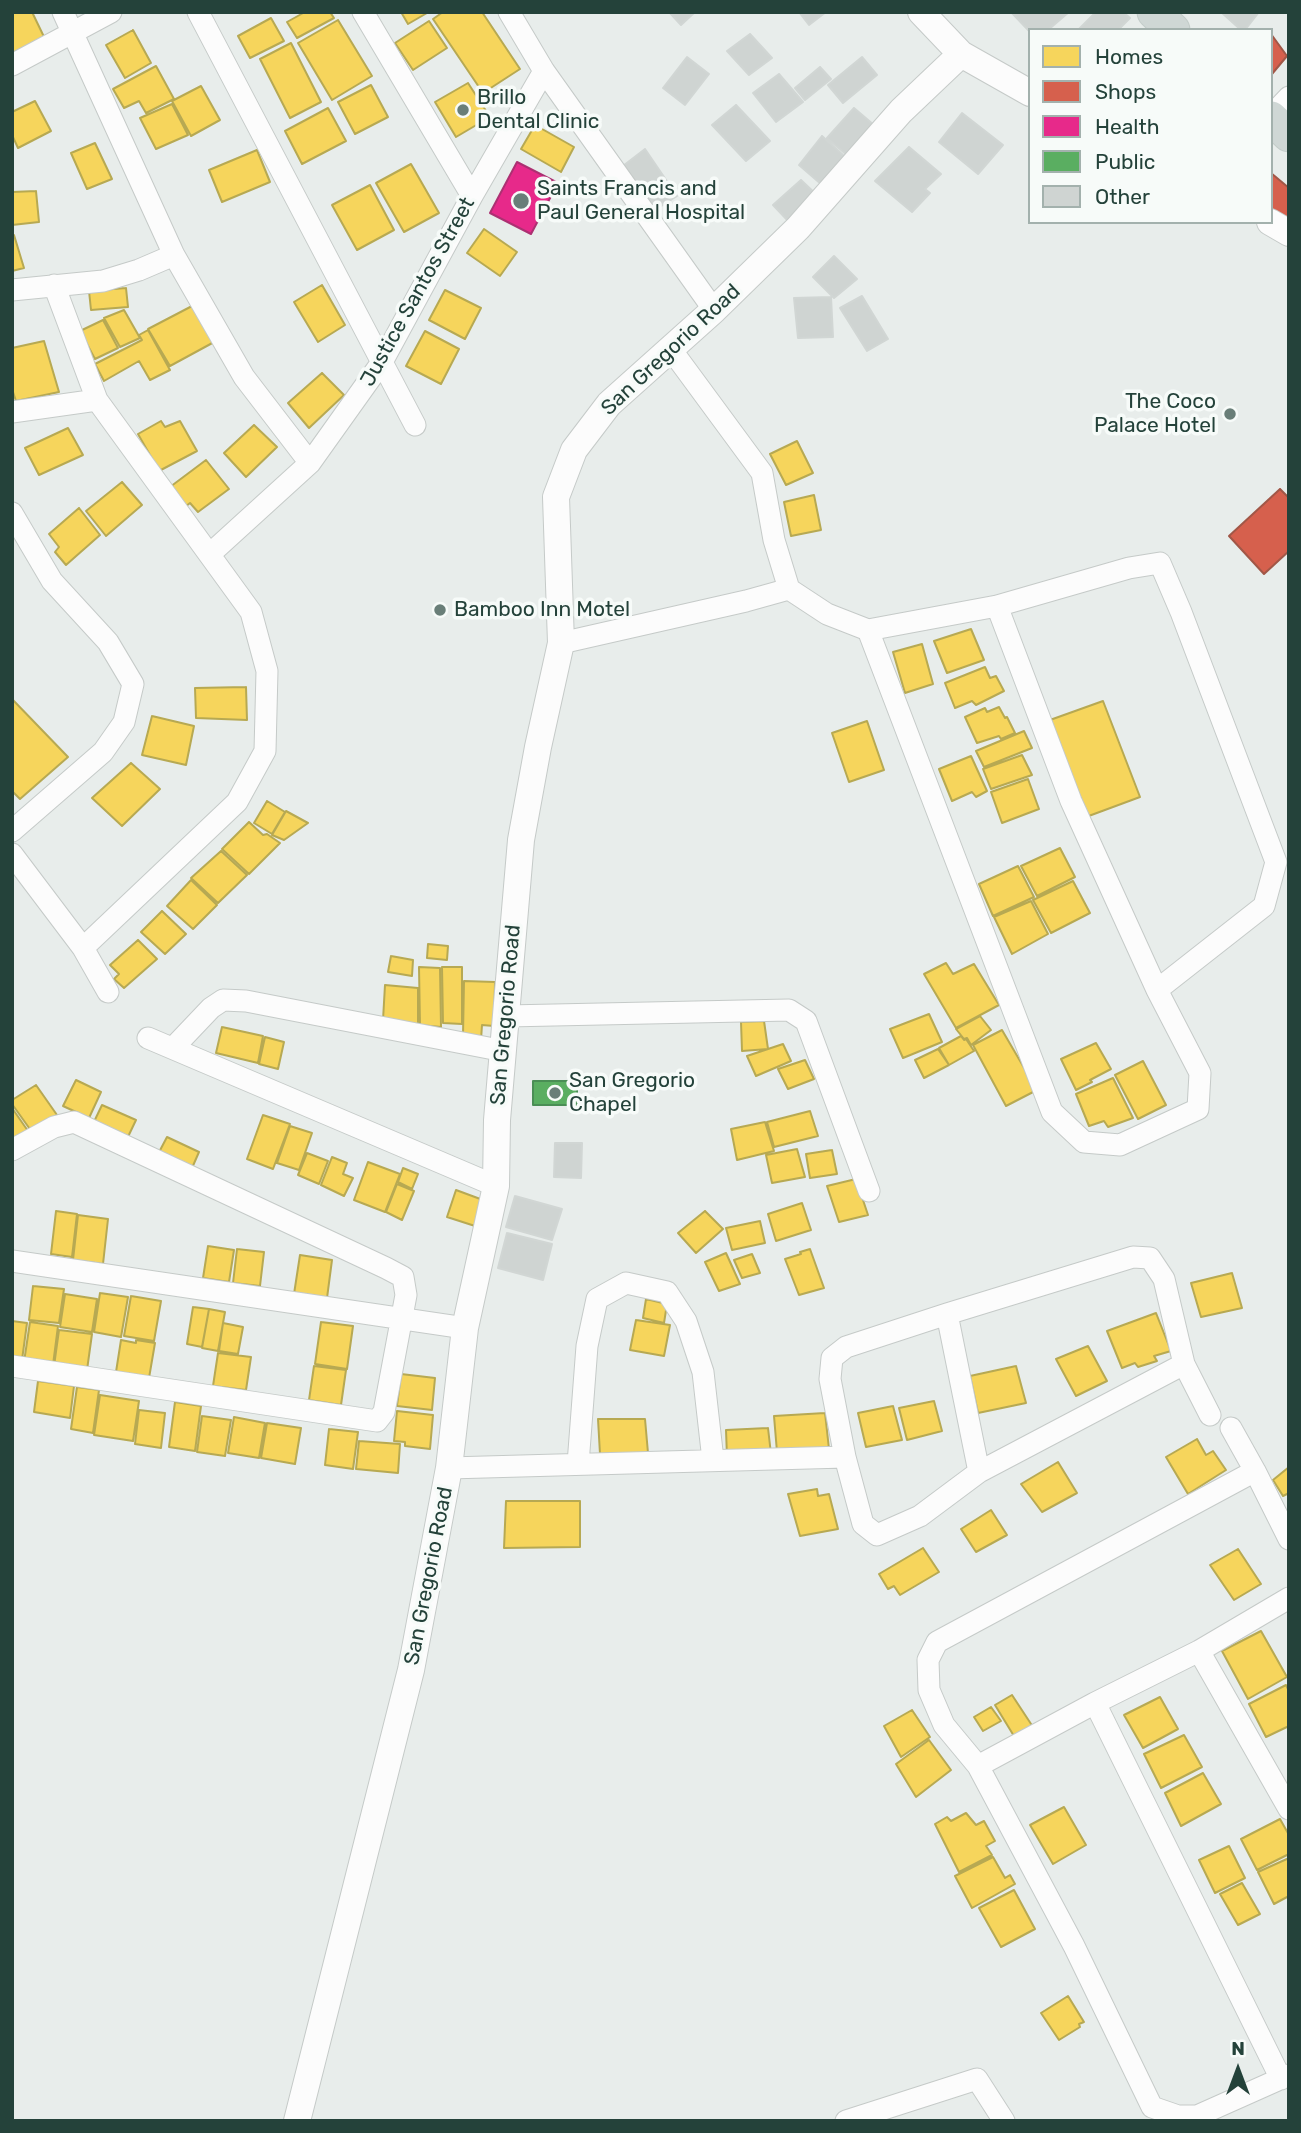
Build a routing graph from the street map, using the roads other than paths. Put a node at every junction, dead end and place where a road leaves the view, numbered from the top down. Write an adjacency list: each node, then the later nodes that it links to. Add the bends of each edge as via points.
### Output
1 (63, 12): 9 (street)
2 (111, 12): 9 (street)
3 (198, 12): 26 (street)
4 (363, 12): 18 (street)
5 (509, 12): 12 (street)
6 (921, 12): 10 (street)
7 (1154, 12): 8 (main road)
8 (1171, 28)
9 (72, 33): 11 (street); 21 (street)
10 (961, 54): 13 (street); 24 (street, San Gregorio Road, via 901,111 798,228)
11 (12, 65)
12 (544, 71): 18 (street, Justice Santos Street); 24 (street)
13 (1028, 92)
14 (1289, 97): 15 (street)
15 (1273, 115)
16 (1273, 119): 17 (main road)
17 (1289, 135)
18 (472, 196): 26 (street, Justice Santos Street)
19 (1273, 224): 20 (street)
20 (1289, 233)
21 (174, 255): 22 (street, via 103,281); 30 (street, via 244,377)
22 (54, 285): 23 (street); 27 (street)
23 (12, 290)
24 (714, 310): 25 (street, San Gregorio Road)
25 (670, 348): 33 (street, via 762,473 774,540); 36 (street, San Gregorio Road, via 609,404 574,450 556,497)
26 (382, 362): 29 (street); 30 (street, Justice Santos Street)
27 (97, 400): 28 (street); 32 (street)
28 (12, 412)
29 (415, 425)
30 (310, 463): 32 (street, Justice Santos Street)
31 (12, 513): 37 (street, via 52,581 108,642 133,684 124,722 103,752)
32 (210, 554): 39 (street, via 251,611 267,671 265,751 237,802)
33 (789, 589): 35 (street, via 827,614); 36 (street)
34 (997, 606): 35 (street); 40 (street, via 1071,801); 40 (street, via 1160,563 1181,611 1276,862 1264,906)
35 (868, 630): 40 (street, via 1052,1112 1084,1142 1120,1145 1198,1109 1200,1073)
36 (561, 643): 42 (street, San Gregorio Road, via 521,840)
37 (12, 831)
38 (12, 854): 39 (street)
39 (83, 948): 41 (street)
40 (1157, 990)
41 (108, 992)
42 (507, 1016): 45 (street, San Gregorio Road); 48 (street, via 789,1010 806,1021)
43 (148, 1038): 44 (street)
44 (173, 1048): 45 (street, via 223,1000); 47 (street)
45 (504, 1051): 47 (street, San Gregorio Road)
46 (12, 1150): 51 (street, via 54,1127 74,1122 403,1277 406,1295)
47 (496, 1186): 52 (street, San Gregorio Road)
48 (869, 1191)
49 (12, 1261): 51 (street)
50 (947, 1314): 53 (street, via 1133,1256 1150,1258 1164,1279); 57 (street, via 846,1347 832,1358 830,1379); 62 (street)
51 (401, 1319): 52 (street); 54 (street, via 384,1412 377,1421)
52 (465, 1328): 60 (street, San Gregorio Road)
53 (1184, 1364): 55 (street); 62 (street)
54 (12, 1366)
55 (1210, 1415)
56 (1231, 1428): 61 (street)
57 (845, 1457): 58 (street); 62 (street, via 863,1524 877,1535 920,1516)
58 (713, 1460): 59 (street); 59 (street, via 703,1371 686,1321 667,1292 626,1283 597,1299 587,1346)
59 (578, 1464): 60 (street)
60 (449, 1468): 70 (street, San Gregorio Road, via 411,1670)
61 (1255, 1471): 63 (street); 67 (street, via 937,1642 928,1660 929,1690 944,1725)
62 (979, 1472)
63 (1289, 1539)
64 (1289, 1598): 65 (street)
65 (1199, 1651): 66 (street); 68 (street)
66 (1095, 1703): 67 (street); 69 (street)
67 (978, 1766): 69 (street, via 1074,1946 1152,2107 1178,2116 1197,2116)
68 (1289, 1809)
69 (1285, 2077)
70 (297, 2121)
71 (846, 2121): 72 (street, via 977,2079)
72 (1004, 2121)

